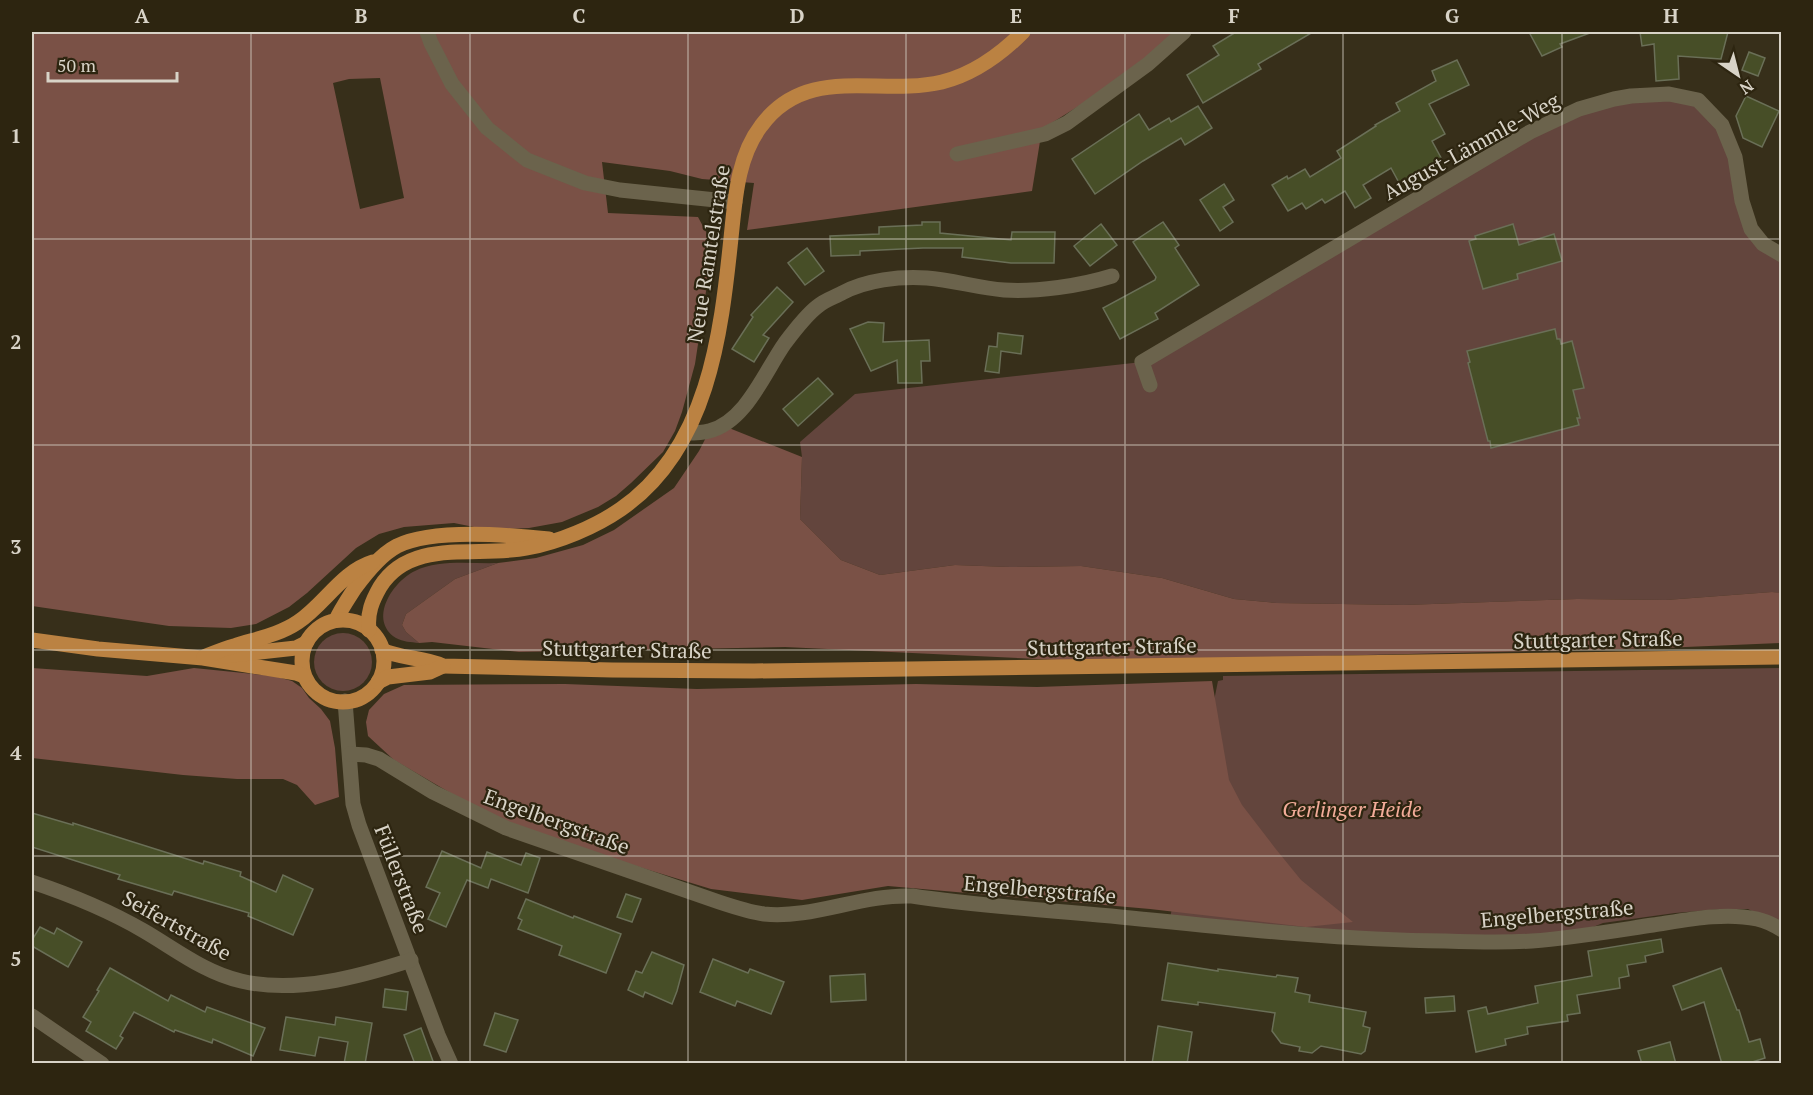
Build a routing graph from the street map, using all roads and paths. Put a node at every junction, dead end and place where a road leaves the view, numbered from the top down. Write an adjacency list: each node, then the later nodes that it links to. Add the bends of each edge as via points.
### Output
1 (427, 32): 5 (street, via 452,84 487,128 527,160 585,183)
2 (1023, 32): 5 (main road, Neue Ramtelstraße, via 987,62 941,82 850,84 790,98 769,115 753,136)
3 (1184, 32): 4 (street, via 1148,64 1067,123 1045,134)
4 (957, 154)
5 (735, 202): 9 (main road, Neue Ramtelstraße, via 719,330 707,380)
6 (1782, 255): 8 (street, August-Lämmle-Weg, via 1763,244 1751,229 1735,157 1722,125 1698,100 1669,94 1614,99 1530,132 1142,362)
7 (1112, 276): 9 (street, via 1041,289 1004,290 927,278 898,279 846,291 818,306 799,326 732,419 712,431)
8 (1150, 385)
9 (686, 433): 10 (main road, Neue Ramtelstraße, via 672,459 635,498 591,526)
10 (555, 539): 11 (main road, Neue Ramtelstraße, via 450,535 417,538 396,546); 13 (main road, Neue Ramtelstraße, via 530,548 451,552 406,562 386,577 378,590 369,607)
11 (378, 560): 12 (main road, Neue Ramtelstraße); 18 (main road, via 350,573 298,622)
12 (336, 620): 13 (main road, via 348,620); 15 (main road, via 318,628)
13 (369, 630): 16 (main road)
14 (32, 640): 18 (main road)
15 (306, 643): 18 (main road, via 296,648); 20 (main road, via 302,659)
16 (382, 650): 19 (main road, Stuttgarter Straße); 21 (main road, via 384,666)
17 (1782, 657): 19 (main road, Stuttgarter Straße, via 754,671)
18 (203, 658): 20 (main road)
19 (443, 666): 21 (main road, Stuttgarter Straße)
20 (304, 676): 22 (main road, via 316,692)
21 (378, 682): 22 (main road, via 364,695)
22 (345, 701): 23 (street, Füllerstraße)
23 (350, 754): 25 (street, Engelbergstraße, via 379,759 433,792 506,828 719,902 766,914 912,896 1000,908 1384,940 1497,942 1744,917 1771,923); 26 (street, Füllerstraße, via 353,804 359,825)
24 (32, 882): 26 (street, Seifertstraße, via 101,908 209,970 260,985 282,986 356,976)
25 (1782, 930)
26 (411, 960): 29 (street, Füllerstraße)
27 (32, 1016): 28 (street)
28 (102, 1064)
29 (452, 1064)

